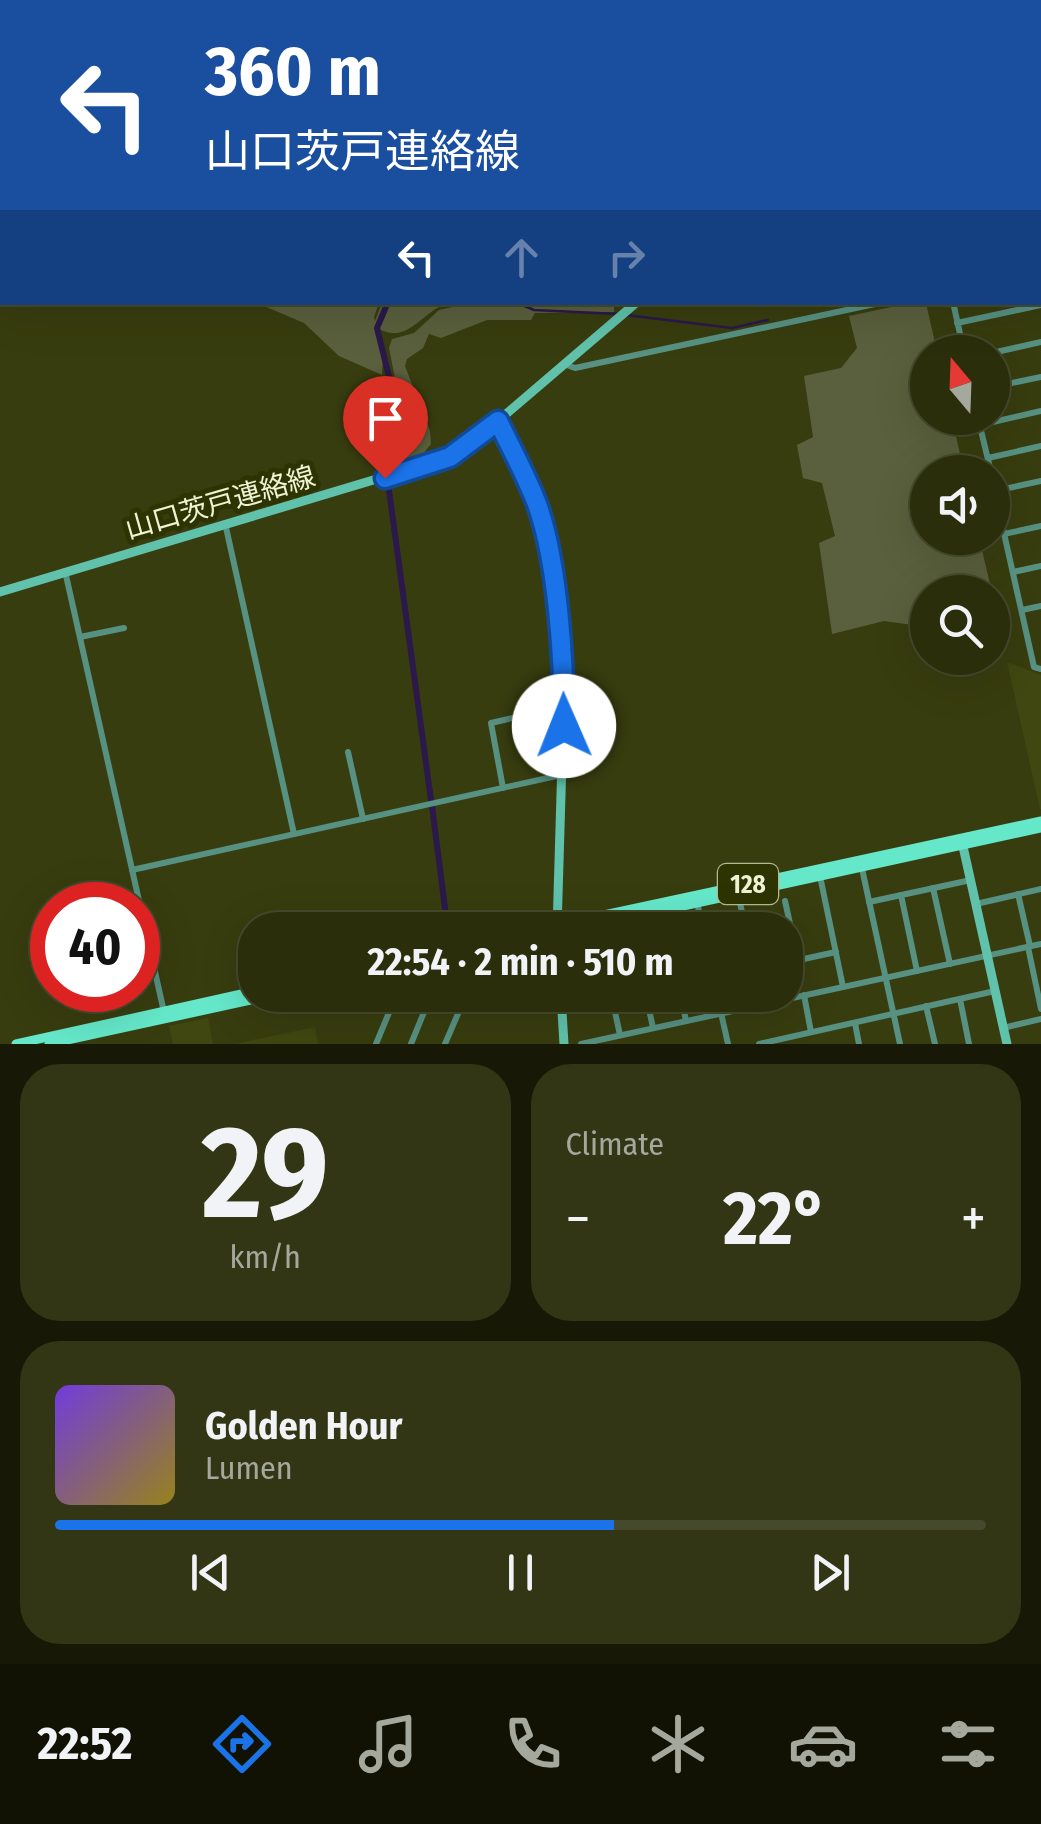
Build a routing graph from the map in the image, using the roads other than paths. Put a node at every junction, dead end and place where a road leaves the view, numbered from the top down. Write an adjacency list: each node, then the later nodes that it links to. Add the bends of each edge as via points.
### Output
1 (634, 305): 9 (street, 山口茨戸連絡線)
2 (870, 305): 9 (street, via 575,368)
3 (954, 305): 5 (street)
4 (1041, 305): 5 (street)
5 (957, 323): 6 (street)
6 (960, 335)
7 (1041, 342): 8 (street)
8 (1010, 349)
9 (564, 364): 14 (street, 山口茨戸連絡線)
10 (1041, 377): 11 (street)
11 (1010, 383)
12 (1041, 411): 13 (street)
13 (1010, 416)
14 (498, 421): 19 (street, 山口茨戸連絡線, via 440,461); 34 (street, via 544,527)
15 (1041, 446): 16 (street)
16 (1001, 455)
17 (1041, 481): 18 (street)
18 (1010, 488)
19 (224, 523): 24 (street, 山口茨戸連絡線); 40 (street)
20 (1041, 526): 21 (street)
21 (1010, 533)
22 (1009, 555): 25 (street)
23 (1041, 566): 25 (street)
24 (65, 571): 26 (street, 山口茨戸連絡線); 30 (street)
25 (1013, 572): 28 (street)
26 (0, 592)
27 (1041, 606): 28 (street)
28 (1022, 610): 32 (street)
29 (124, 628): 30 (street)
30 (80, 637): 43 (street)
31 (1041, 645): 32 (street)
32 (1030, 648): 33 (street)
33 (1041, 670)
34 (564, 706): 36 (street); 37 (street, via 491,723)
35 (348, 752): 38 (street)
36 (561, 775): 37 (street); 55 (street)
37 (503, 788): 38 (street)
38 (363, 819): 40 (street)
39 (1041, 824): 41 (main road, 128)
40 (294, 834): 43 (street)
41 (962, 841): 42 (main road, 128); 45 (street)
42 (861, 863): 44 (main road, 128); 51 (main road, 128); 53 (street)
43 (132, 870): 78 (street)
44 (820, 876): 48 (main road, 128); 63 (street)
45 (970, 880): 46 (street); 54 (street)
46 (933, 888): 50 (street); 66 (street)
47 (1041, 889): 49 (street)
48 (738, 894): 51 (main road, 128); 59 (street)
49 (1018, 894): 54 (street); 62 (street)
50 (902, 895): 53 (street); 67 (street)
51 (697, 899): 56 (main road, 128); 57 (main road, 128); 58 (street)
52 (785, 901): 60 (street)
53 (869, 902): 68 (street)
54 (976, 904): 64 (street)
55 (557, 912)
56 (634, 912)
57 (651, 912)
58 (700, 912)
59 (742, 912)
60 (787, 912)
61 (1041, 944): 62 (street)
62 (1029, 946): 64 (street); 69 (street)
63 (836, 952): 65 (street); 70 (street)
64 (987, 956): 66 (street); 71 (street)
65 (803, 959)
66 (950, 964): 67 (street)
67 (917, 971): 68 (street)
68 (885, 978): 70 (street); 88 (street)
69 (1038, 981): 77 (street)
70 (843, 987): 72 (street)
71 (995, 991): 74 (street); 93 (street)
72 (804, 995): 95 (street)
73 (238, 996): 78 (main road)
74 (960, 999): 76 (street); 111 (street)
75 (238, 1003): 99 (main road)
76 (926, 1006): 88 (street); 110 (street)
77 (1041, 1009)
78 (164, 1012): 98 (main road)
79 (389, 1012): 100 (street)
80 (425, 1012): 101 (street)
81 (459, 1012): 102 (street)
82 (562, 1012): 103 (street)
83 (615, 1012): 96 (street)
84 (650, 1012): 92 (street)
85 (684, 1012): 90 (street)
86 (726, 1012): 87 (street)
87 (721, 1013): 90 (street); 106 (street)
88 (893, 1014): 91 (street); 109 (street)
89 (1041, 1019): 93 (street)
90 (686, 1021): 92 (street)
91 (855, 1022): 95 (street); 108 (street)
92 (653, 1028): 94 (street)
93 (1003, 1028): 112 (street)
94 (638, 1031): 96 (street); 105 (street)
95 (811, 1032): 97 (street)
96 (620, 1036): 104 (street)
97 (775, 1042): 107 (street)
98 (16, 1044)
99 (49, 1044)
100 (376, 1044)
101 (411, 1044)
102 (445, 1044)
103 (564, 1044)
104 (581, 1044)
105 (641, 1044)
106 (728, 1044)
107 (759, 1044)
108 (860, 1044)
109 (900, 1044)
110 (934, 1044)
111 (969, 1044)
112 (1007, 1044)

